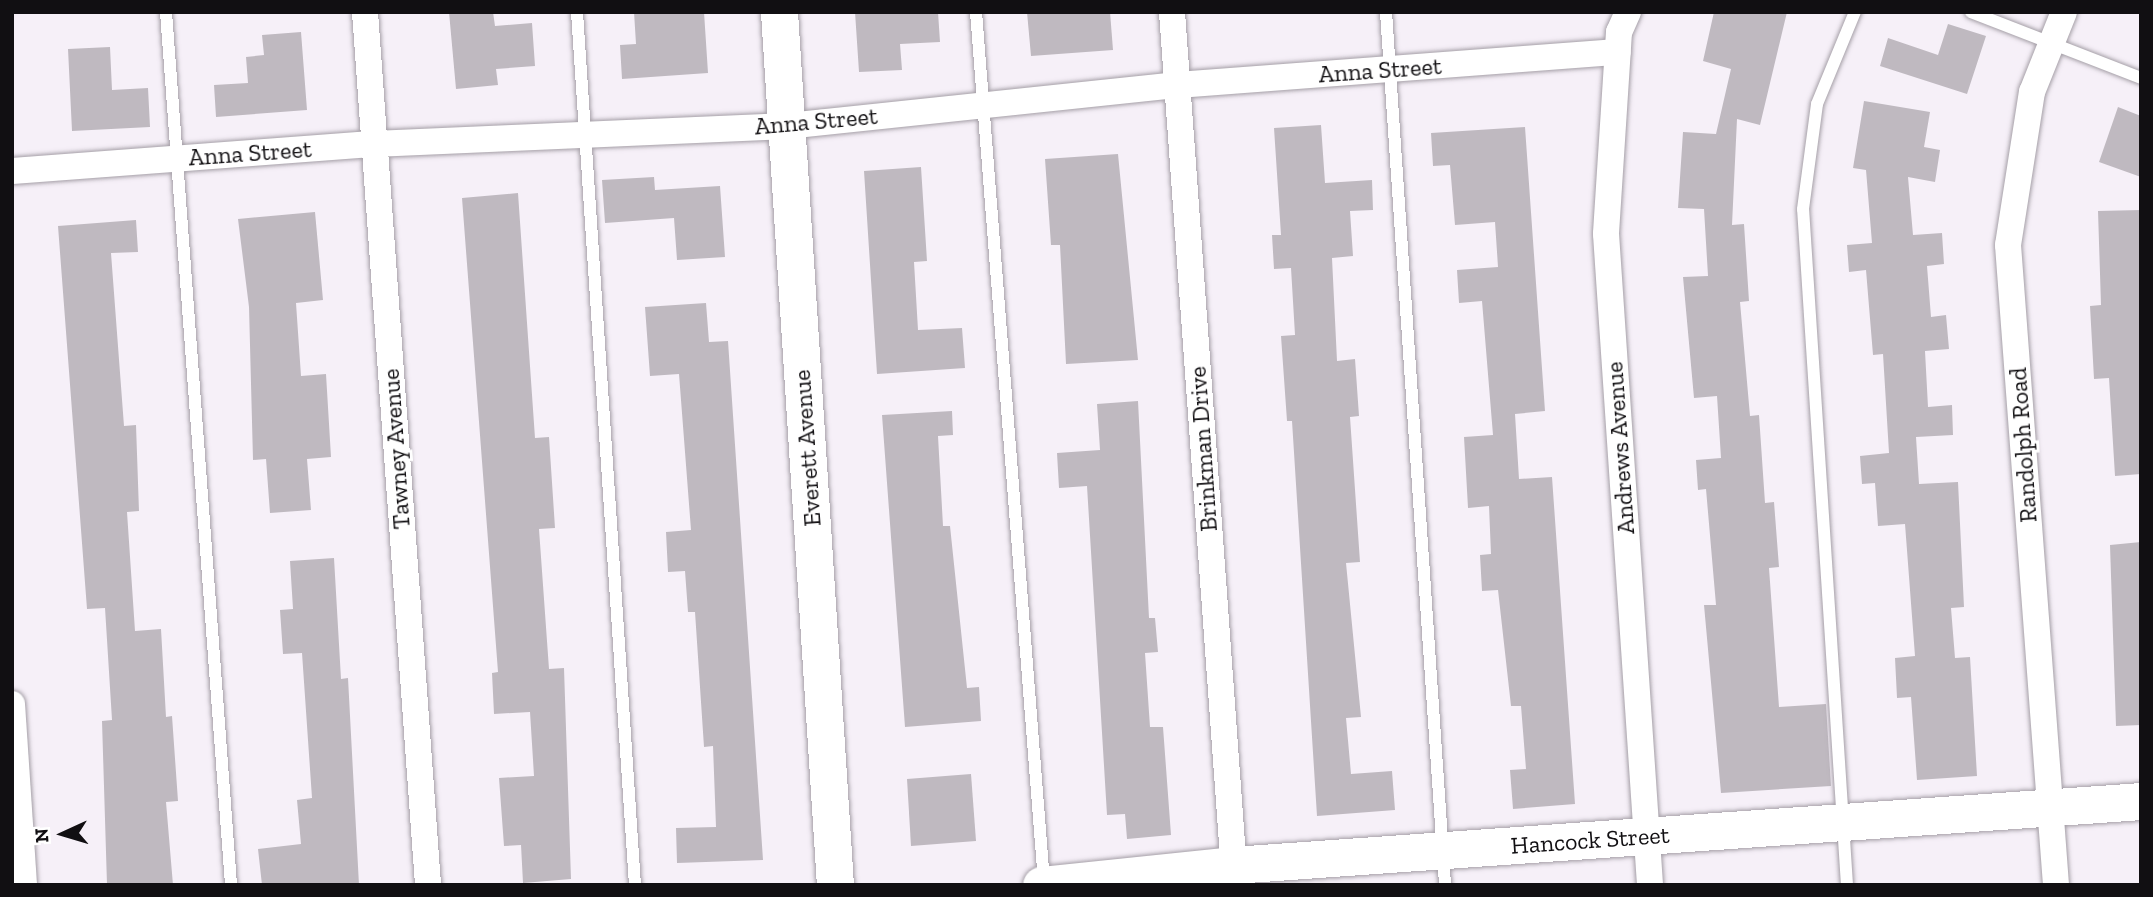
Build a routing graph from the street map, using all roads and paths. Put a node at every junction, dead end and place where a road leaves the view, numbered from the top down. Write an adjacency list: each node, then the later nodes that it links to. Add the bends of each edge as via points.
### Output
1 (166, 12): 21 (lane)
2 (365, 12): 20 (street, Tawney Avenue)
3 (577, 12): 19 (lane)
4 (779, 12): 18 (street, Everett Avenue)
5 (976, 12): 17 (lane)
6 (1172, 12): 16 (street, Brinkman Drive)
7 (1386, 12): 14 (lane)
8 (1628, 12): 13 (street, Andrews Avenue)
9 (1855, 12): 26 (lane, via 1817,104 1803,209)
10 (1971, 12): 12 (lane)
11 (2064, 12): 12 (street, Randolph Road)
12 (2053, 42): 15 (lane); 25 (street, Randolph Road, via 2032,92 2008,245)
13 (1618, 52): 14 (street, Anna Street); 27 (street, Andrews Avenue, via 1606,234)
14 (1390, 69): 16 (street, Anna Street); 28 (lane)
15 (2141, 78)
16 (1177, 85): 17 (street, Anna Street); 29 (street, Brinkman Drive)
17 (982, 105): 18 (street, Anna Street); 35 (lane)
18 (787, 126): 19 (street, Anna Street); 34 (street, Everett Avenue)
19 (586, 135): 20 (street, Anna Street); 33 (lane)
20 (374, 144): 21 (street, Anna Street); 32 (street, Tawney Avenue)
21 (176, 159): 22 (street, Anna Street); 31 (lane)
22 (12, 171)
23 (12, 704): 30 (street)
24 (2141, 802): 25 (street, Hancock Street)
25 (2050, 808): 26 (street, Hancock Street); 38 (street, Randolph Road)
26 (1842, 822): 27 (street, Hancock Street); 37 (lane)
27 (1647, 836): 28 (street, Hancock Street); 36 (street, Andrews Avenue)
28 (1444, 868): 29 (street, Hancock Street)
29 (1234, 875): 35 (street, Hancock Street)
30 (24, 885)
31 (231, 885)
32 (428, 885)
33 (635, 885)
34 (835, 885)
35 (1043, 885)
36 (1650, 885)
37 (1847, 885)
38 (2056, 885)

